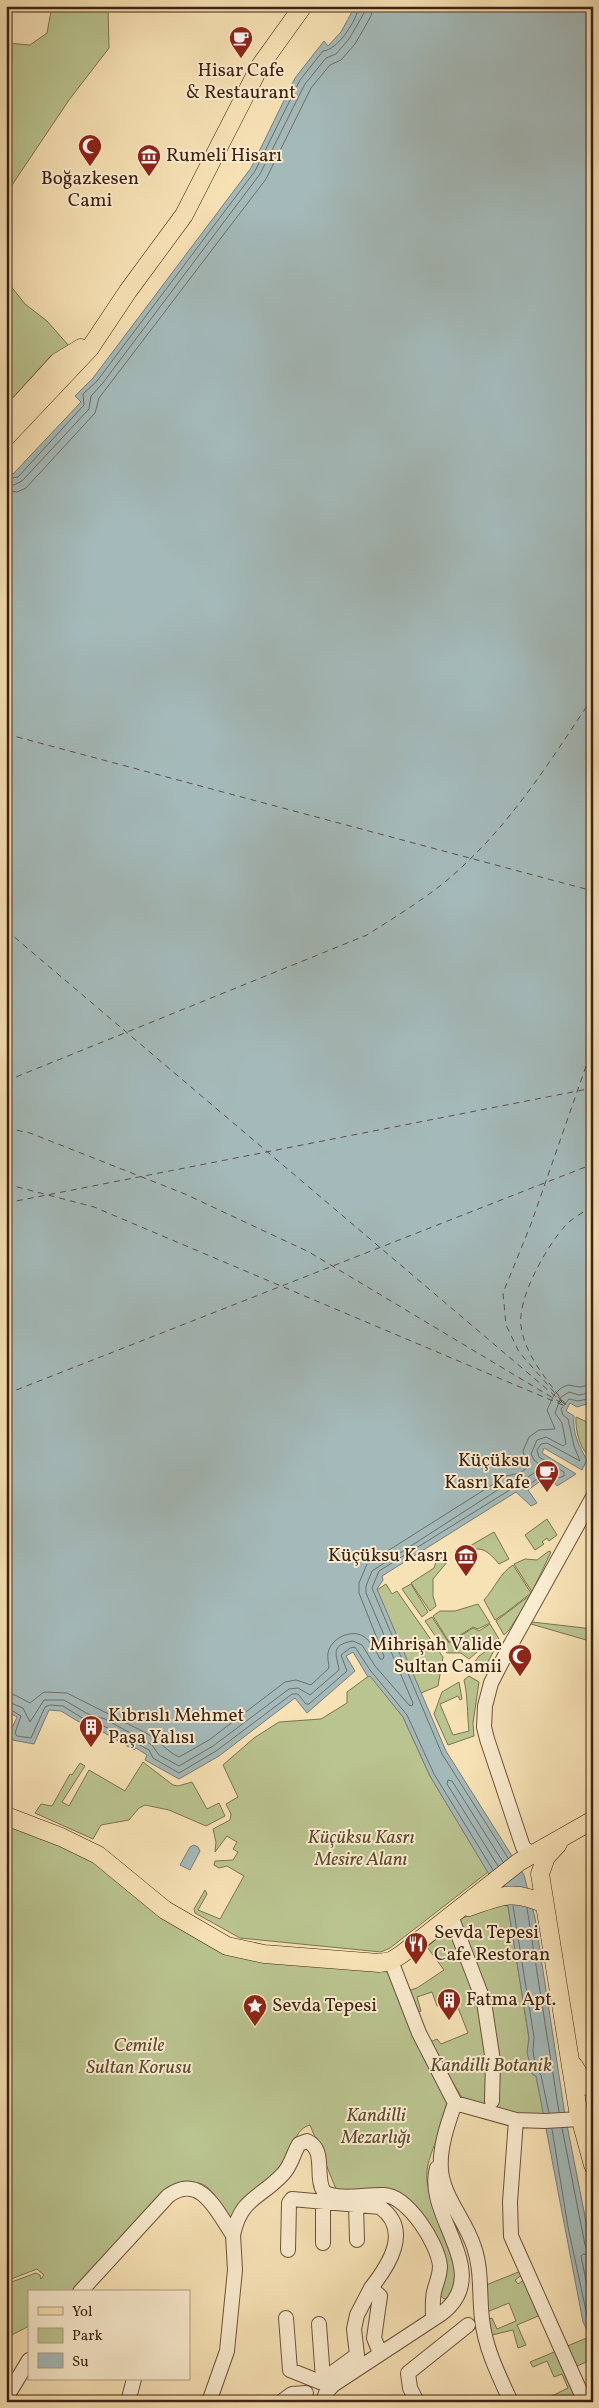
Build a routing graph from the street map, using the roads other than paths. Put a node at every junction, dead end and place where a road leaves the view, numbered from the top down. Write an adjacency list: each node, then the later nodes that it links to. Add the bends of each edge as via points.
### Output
1 (303, 6): 2 (main road, via 264,60 184,215)
2 (100, 331): 3 (main road, via 84,346 58,362); 4 (main road, via 90,348)
3 (6, 419)
4 (6, 437)
5 (593, 1497): 8 (street, via 510,1646 491,1683 485,1706 487,1738)
6 (6, 1816): 12 (main road, via 103,1858 165,1910 227,1946 264,1954 379,1963)
7 (589, 1822): 8 (main road)
8 (529, 1857): 9 (main road); 10 (main road, via 540,1874)
9 (492, 1891): 10 (main road, via 527,1896); 11 (main road)
10 (544, 1904): 13 (main road)
11 (454, 1913): 12 (main road); 15 (street, via 484,2002 493,2061)
12 (391, 1961): 16 (street, via 419,2033)
13 (570, 2059): 14 (main road, via 584,2083); 17 (main road)
14 (593, 2089)
15 (492, 2101)
16 (455, 2102): 18 (street); 19 (street)
17 (584, 2118): 18 (street, via 545,2122); 20 (main road, via 587,2124 585,2137)
18 (516, 2120): 47 (street, via 509,2211 511,2236)
19 (441, 2159): 30 (street, via 435,2176 435,2192 457,2247 461,2279 455,2301); 46 (street, via 444,2183 476,2252 485,2332)
20 (593, 2165)
21 (324, 2202): 22 (street); 25 (street); 26 (street, via 292,2199 289,2203)
22 (356, 2204): 24 (street); 27 (street, via 380,2207 393,2223 396,2244 385,2270)
23 (233, 2235): 28 (street, via 201,2192 180,2188 168,2196); 30 (street, via 236,2221 245,2206 284,2173 299,2144 310,2142 317,2152 320,2184 324,2192 390,2196 421,2223 440,2264); 42 (street, via 235,2270 227,2351)
24 (357, 2240)
25 (323, 2243)
26 (288, 2250)
27 (371, 2288): 33 (street, via 380,2296 374,2338); 35 (street, via 356,2315 357,2355)
28 (82, 2290)
29 (286, 2318): 35 (street, via 290,2370 320,2382)
30 (433, 2319): 33 (street)
31 (319, 2324): 35 (street)
32 (468, 2324): 45 (street, via 408,2373 410,2388)
33 (380, 2353): 44 (street, via 333,2385)
34 (28, 2361): 37 (street)
35 (323, 2379)
36 (134, 2380): 41 (street)
37 (14, 2382): 39 (street); 40 (street)
38 (306, 2393): 43 (street, via 292,2394)
39 (6, 2398)
40 (13, 2402)
41 (128, 2402)
42 (209, 2402)
43 (281, 2402)
44 (323, 2402)
45 (417, 2402)
46 (511, 2402)
47 (585, 2402)

